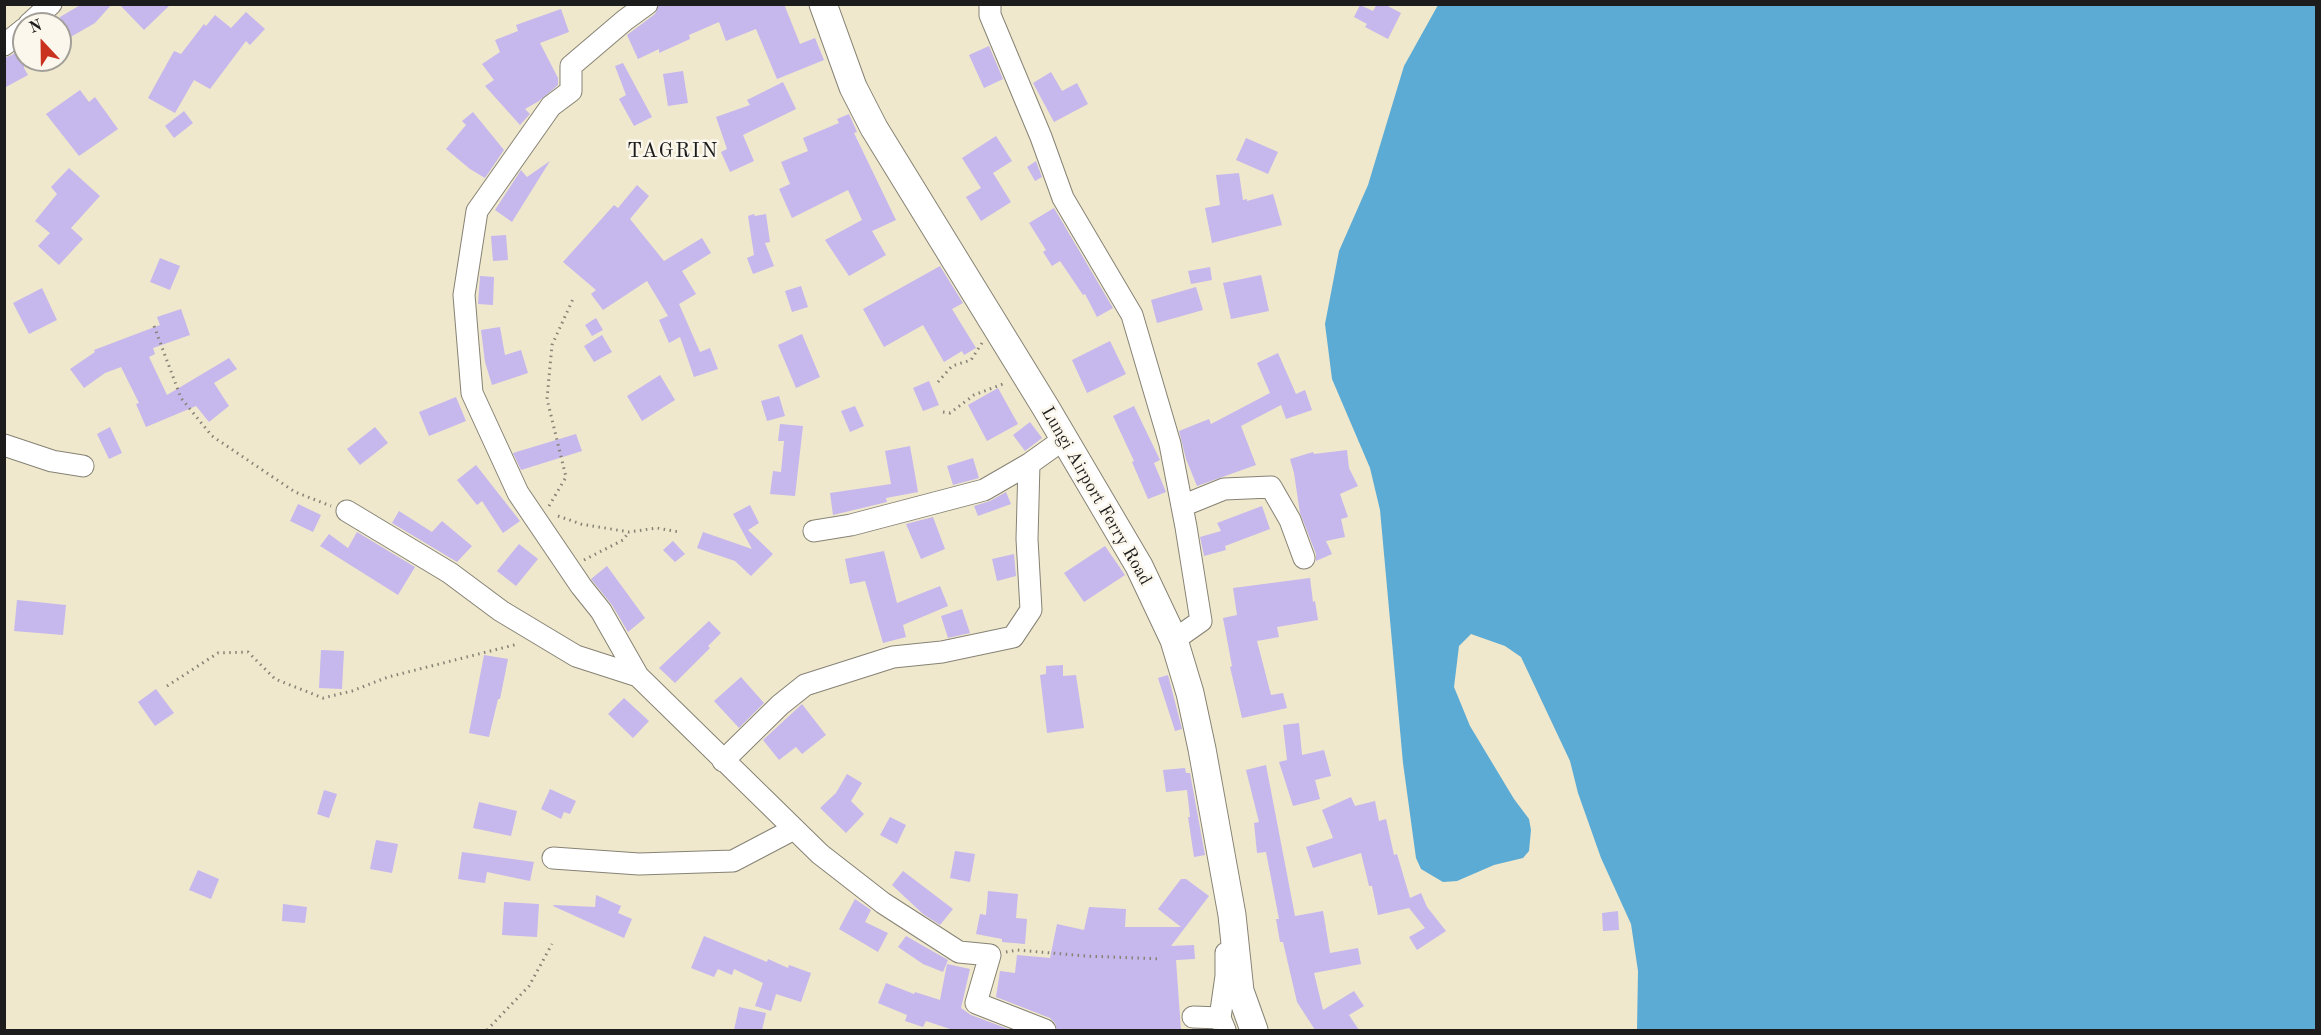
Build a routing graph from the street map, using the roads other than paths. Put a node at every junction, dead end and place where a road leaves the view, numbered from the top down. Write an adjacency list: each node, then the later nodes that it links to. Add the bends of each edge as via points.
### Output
1 (647, 4): 13 (street, via 572,66 571,91 551,106 477,212 464,295 472,393 518,493 536,510)
2 (823, 4): 4 (main road, Lungi Airport Ferry Road, via 853,87 874,129)
3 (990, 4): 8 (street, via 990,15 1063,198 1132,315 1170,444)
4 (1064, 439): 6 (street); 12 (main road, Lungi Airport Ferry Road, via 1139,566)
5 (4, 445): 7 (street, via 52,461)
6 (1029, 464): 10 (street, via 984,490); 14 (street, via 1027,539 1031,610 1013,637 942,652 893,657 805,685)
7 (83, 466)
8 (1182, 506): 11 (street, via 1224,489 1271,487 1290,520); 12 (street, via 1201,621)
9 (347, 511): 13 (street, via 576,656)
10 (814, 531)
11 (1304, 558)
12 (1174, 640): 17 (main road, Lungi Airport Ferry Road, via 1191,693)
13 (638, 676): 14 (street)
14 (723, 761): 15 (street)
15 (794, 829): 16 (street, via 733,861 639,864); 20 (street, via 883,903 959,952 990,955 976,1003)
16 (553, 858)
17 (1232, 915): 19 (street, via 1227,929); 21 (main road, Lungi Airport Ferry Road, via 1240,991)
18 (1192, 1017): 19 (street)
19 (1222, 1024)
20 (1045, 1030)
21 (1254, 1030)

